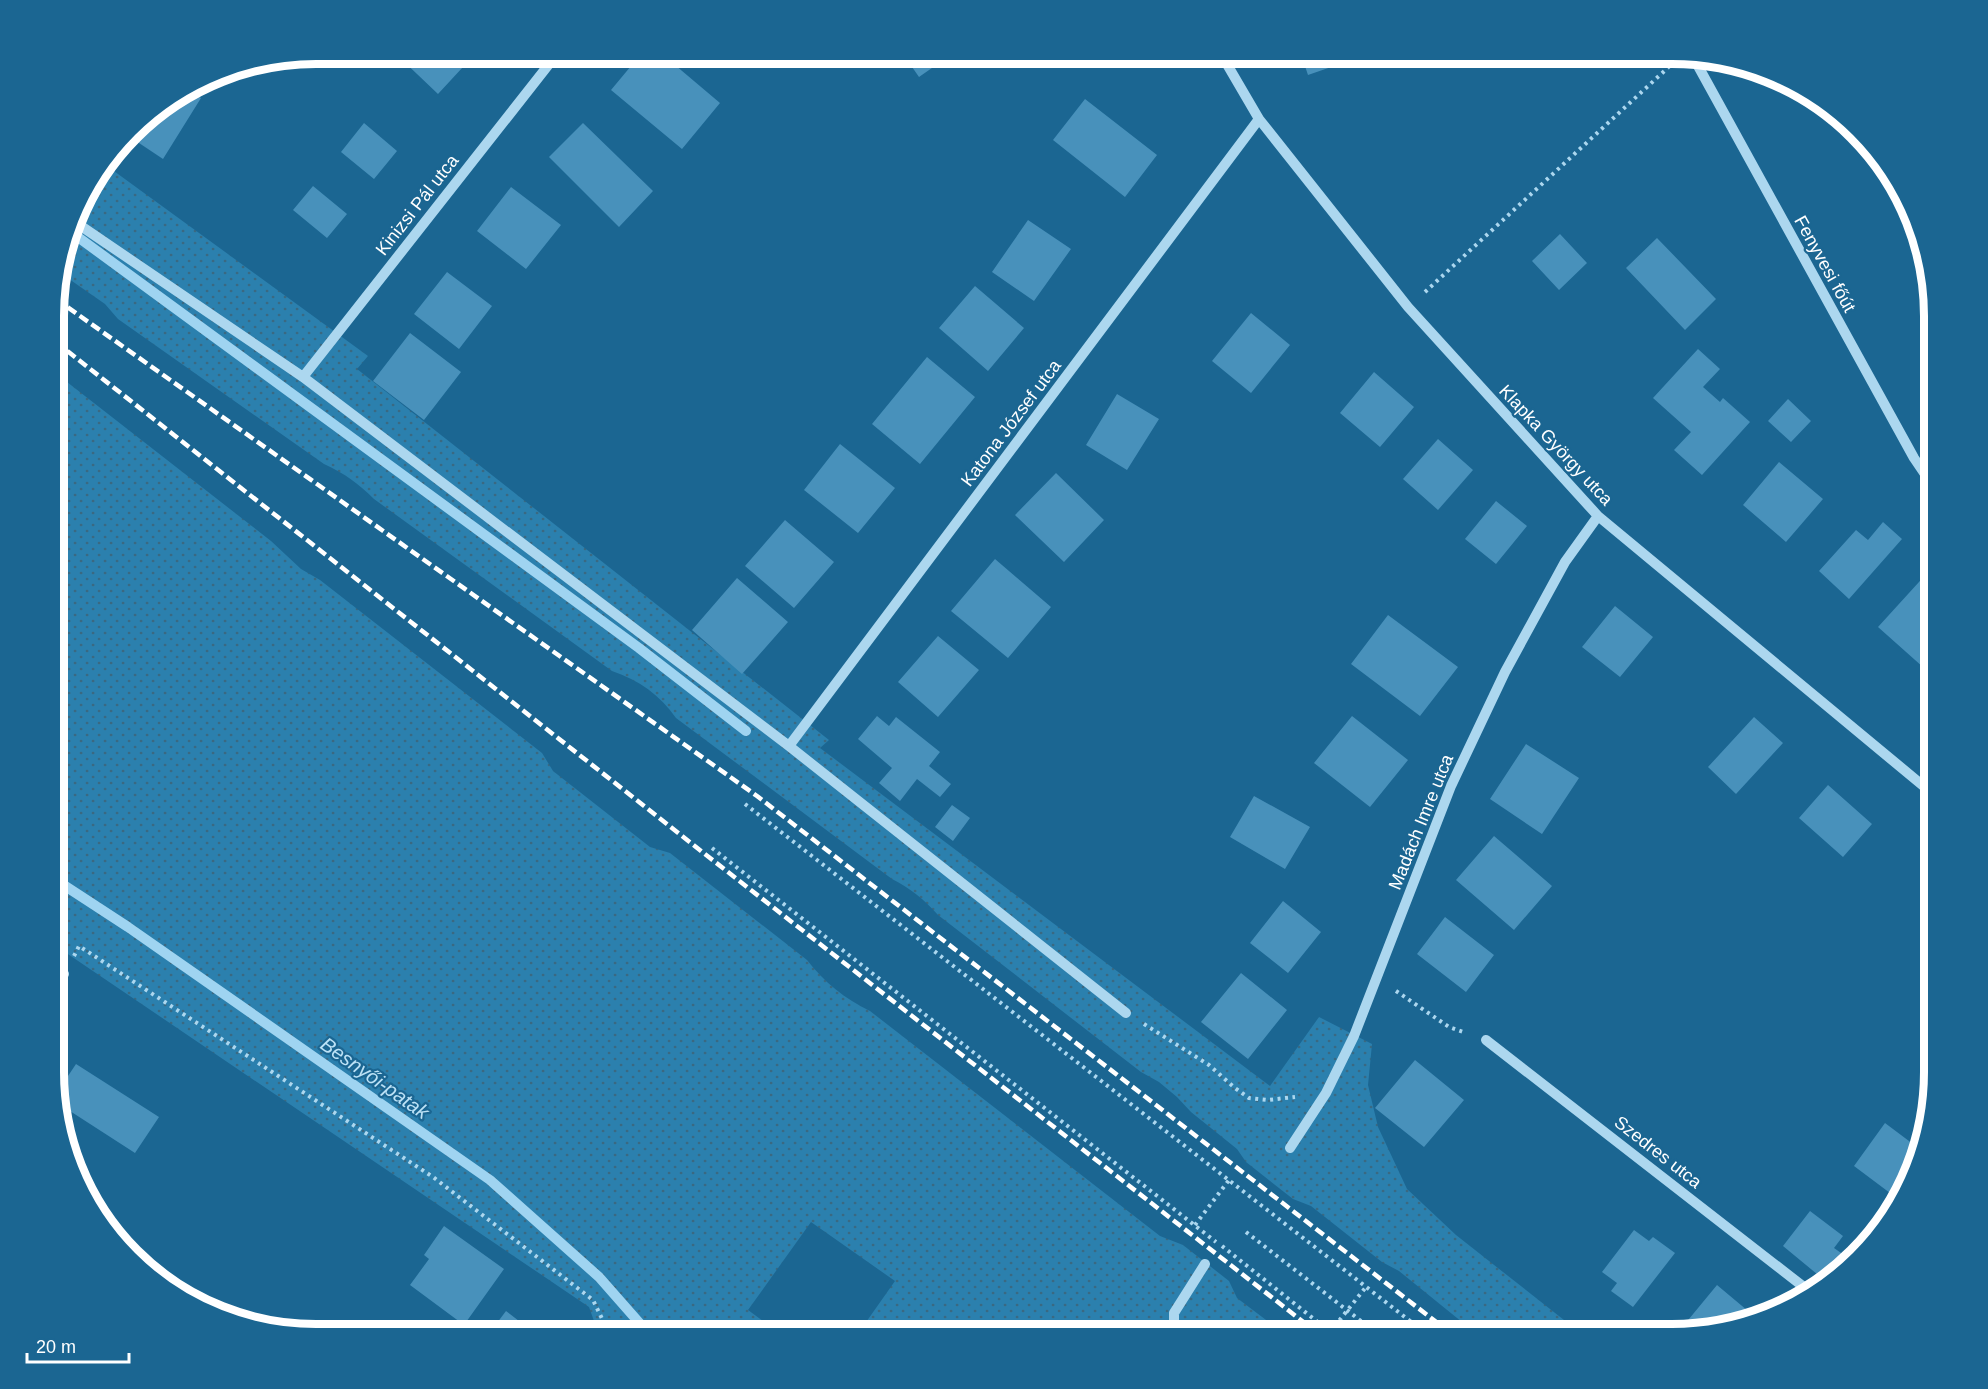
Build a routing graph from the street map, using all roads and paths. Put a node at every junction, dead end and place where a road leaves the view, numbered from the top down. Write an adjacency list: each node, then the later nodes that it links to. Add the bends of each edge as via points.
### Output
1 (549, 64): 8 (street, Kinizsi Pál utca)
2 (1227, 64): 5 (street, Klapka György utca)
3 (1672, 64): 7 (path)
4 (1698, 66): 9 (street, Fenyvesi főút)
5 (1259, 119): 7 (street, Klapka György utca); 11 (street, Katona József utca)
6 (81, 226): 8 (street)
7 (1408, 307): 10 (street, Klapka György utca)
8 (303, 377): 11 (street)
9 (1924, 472)
10 (1598, 516): 12 (street, Klapka György utca); 16 (street, Madách Imre utca, via 1565,562 1505,672 1451,786)
11 (789, 746): 17 (street)
12 (1924, 786)
13 (745, 804): 21 (path)
14 (712, 848): 22 (path)
15 (64, 975): 28 (path, via 79,946 424,1170 593,1300)
16 (1377, 978): 18 (path, via 1449,1027); 19 (street, Madách Imre utca)
17 (1126, 1013): 19 (path, via 1209,1065 1249,1098 1268,1101)
18 (1486, 1040): 26 (street, Szedres utca)
19 (1326, 1093): 20 (street, Madách Imre utca)
20 (1290, 1148)
21 (1230, 1180): 22 (path); 25 (path)
22 (1195, 1225): 30 (path)
23 (1246, 1232): 27 (path)
24 (1205, 1264): 29 (street, via 1174,1313)
25 (1366, 1287): 27 (path); 33 (path)
26 (1804, 1287)
27 (1347, 1310): 31 (path); 32 (path)
28 (605, 1324)
29 (1174, 1324)
30 (1321, 1324)
31 (1338, 1324)
32 (1365, 1324)
33 (1414, 1324)

